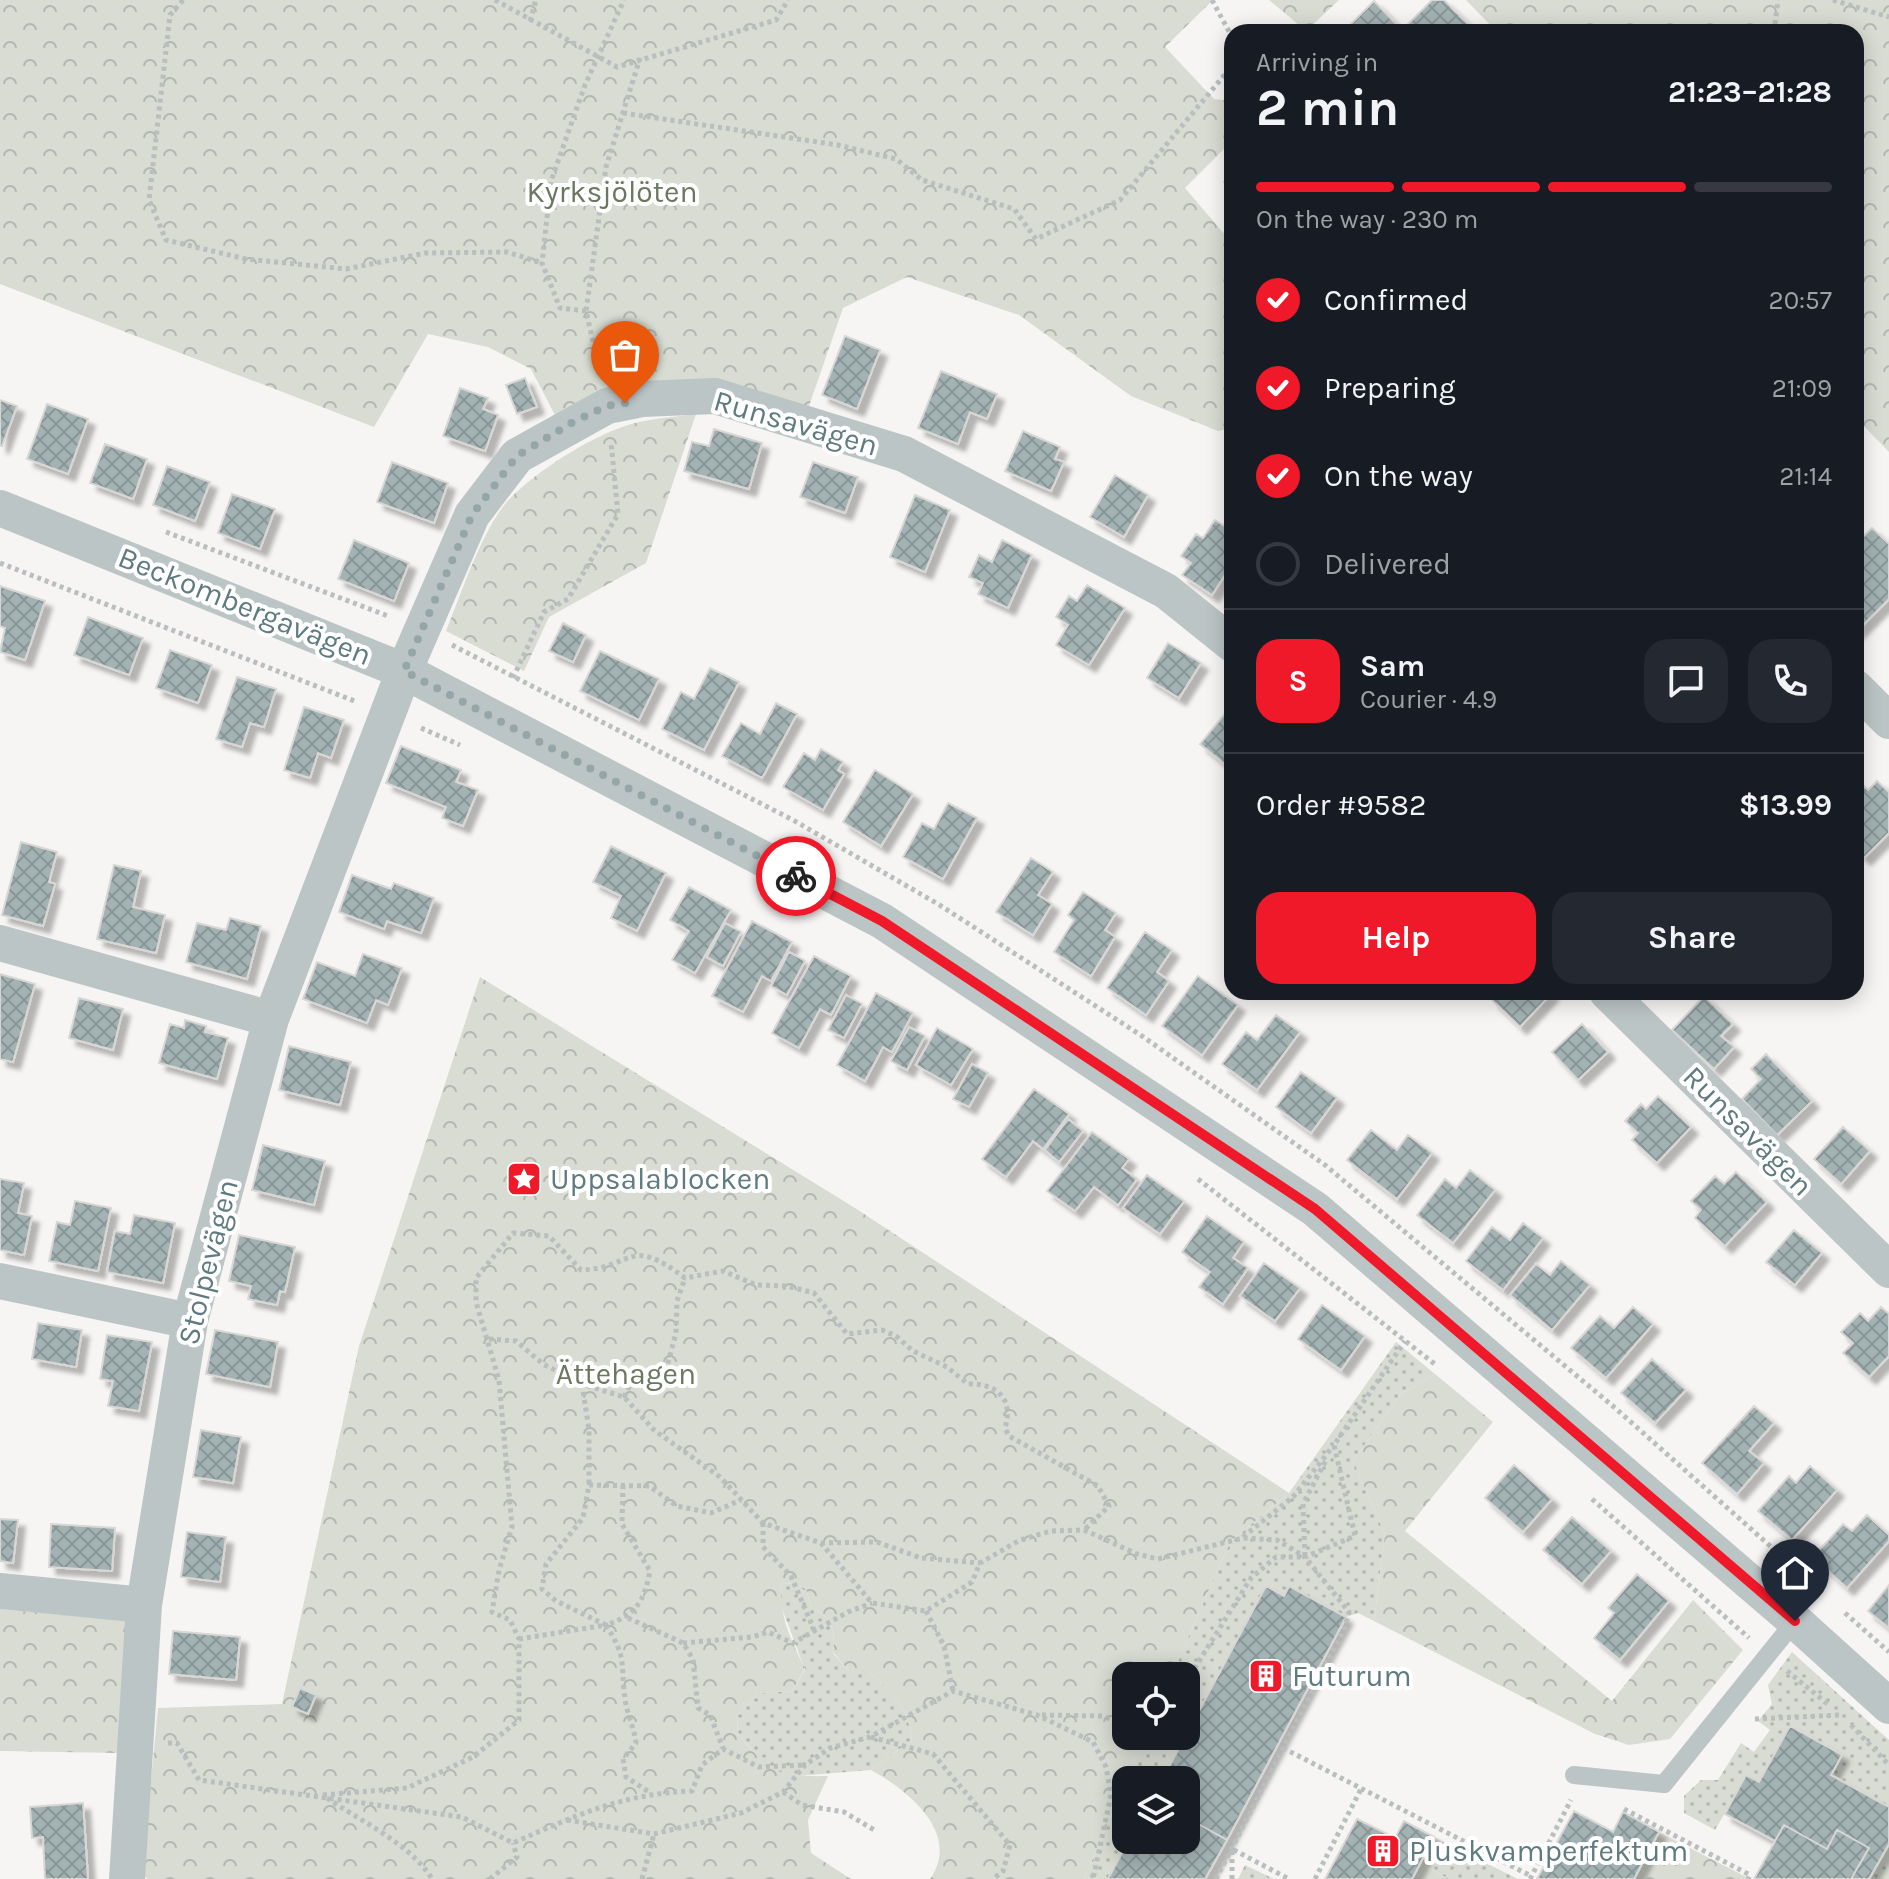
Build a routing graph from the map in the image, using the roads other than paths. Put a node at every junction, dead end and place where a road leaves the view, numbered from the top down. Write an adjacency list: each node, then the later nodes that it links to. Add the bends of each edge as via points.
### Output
1 (0, 508): 3 (street, Beckombergavägen)
2 (1224, 638): 3 (street, Runsavägen, via 1166,591 904,454 715,396 607,406 517,456 472,515)
3 (404, 671): 8 (street, Stolpevägen); 14 (street, Beckombergavägen, via 882,921 1315,1209)
4 (1864, 696): 5 (street)
5 (1889, 721)
6 (0, 943): 8 (street)
7 (1615, 1000): 9 (street, Runsavägen)
8 (271, 1019): 11 (street, Stolpevägen)
9 (1889, 1270)
10 (0, 1281): 11 (street)
11 (190, 1321): 13 (street, Stolpevägen)
12 (0, 1591): 13 (street)
13 (144, 1605): 17 (street, Stolpevägen)
14 (1795, 1621): 15 (street, Beckombergavägen); 16 (lane, via 1664,1784)
15 (1889, 1706)
16 (1574, 1775)
17 (127, 1879)

